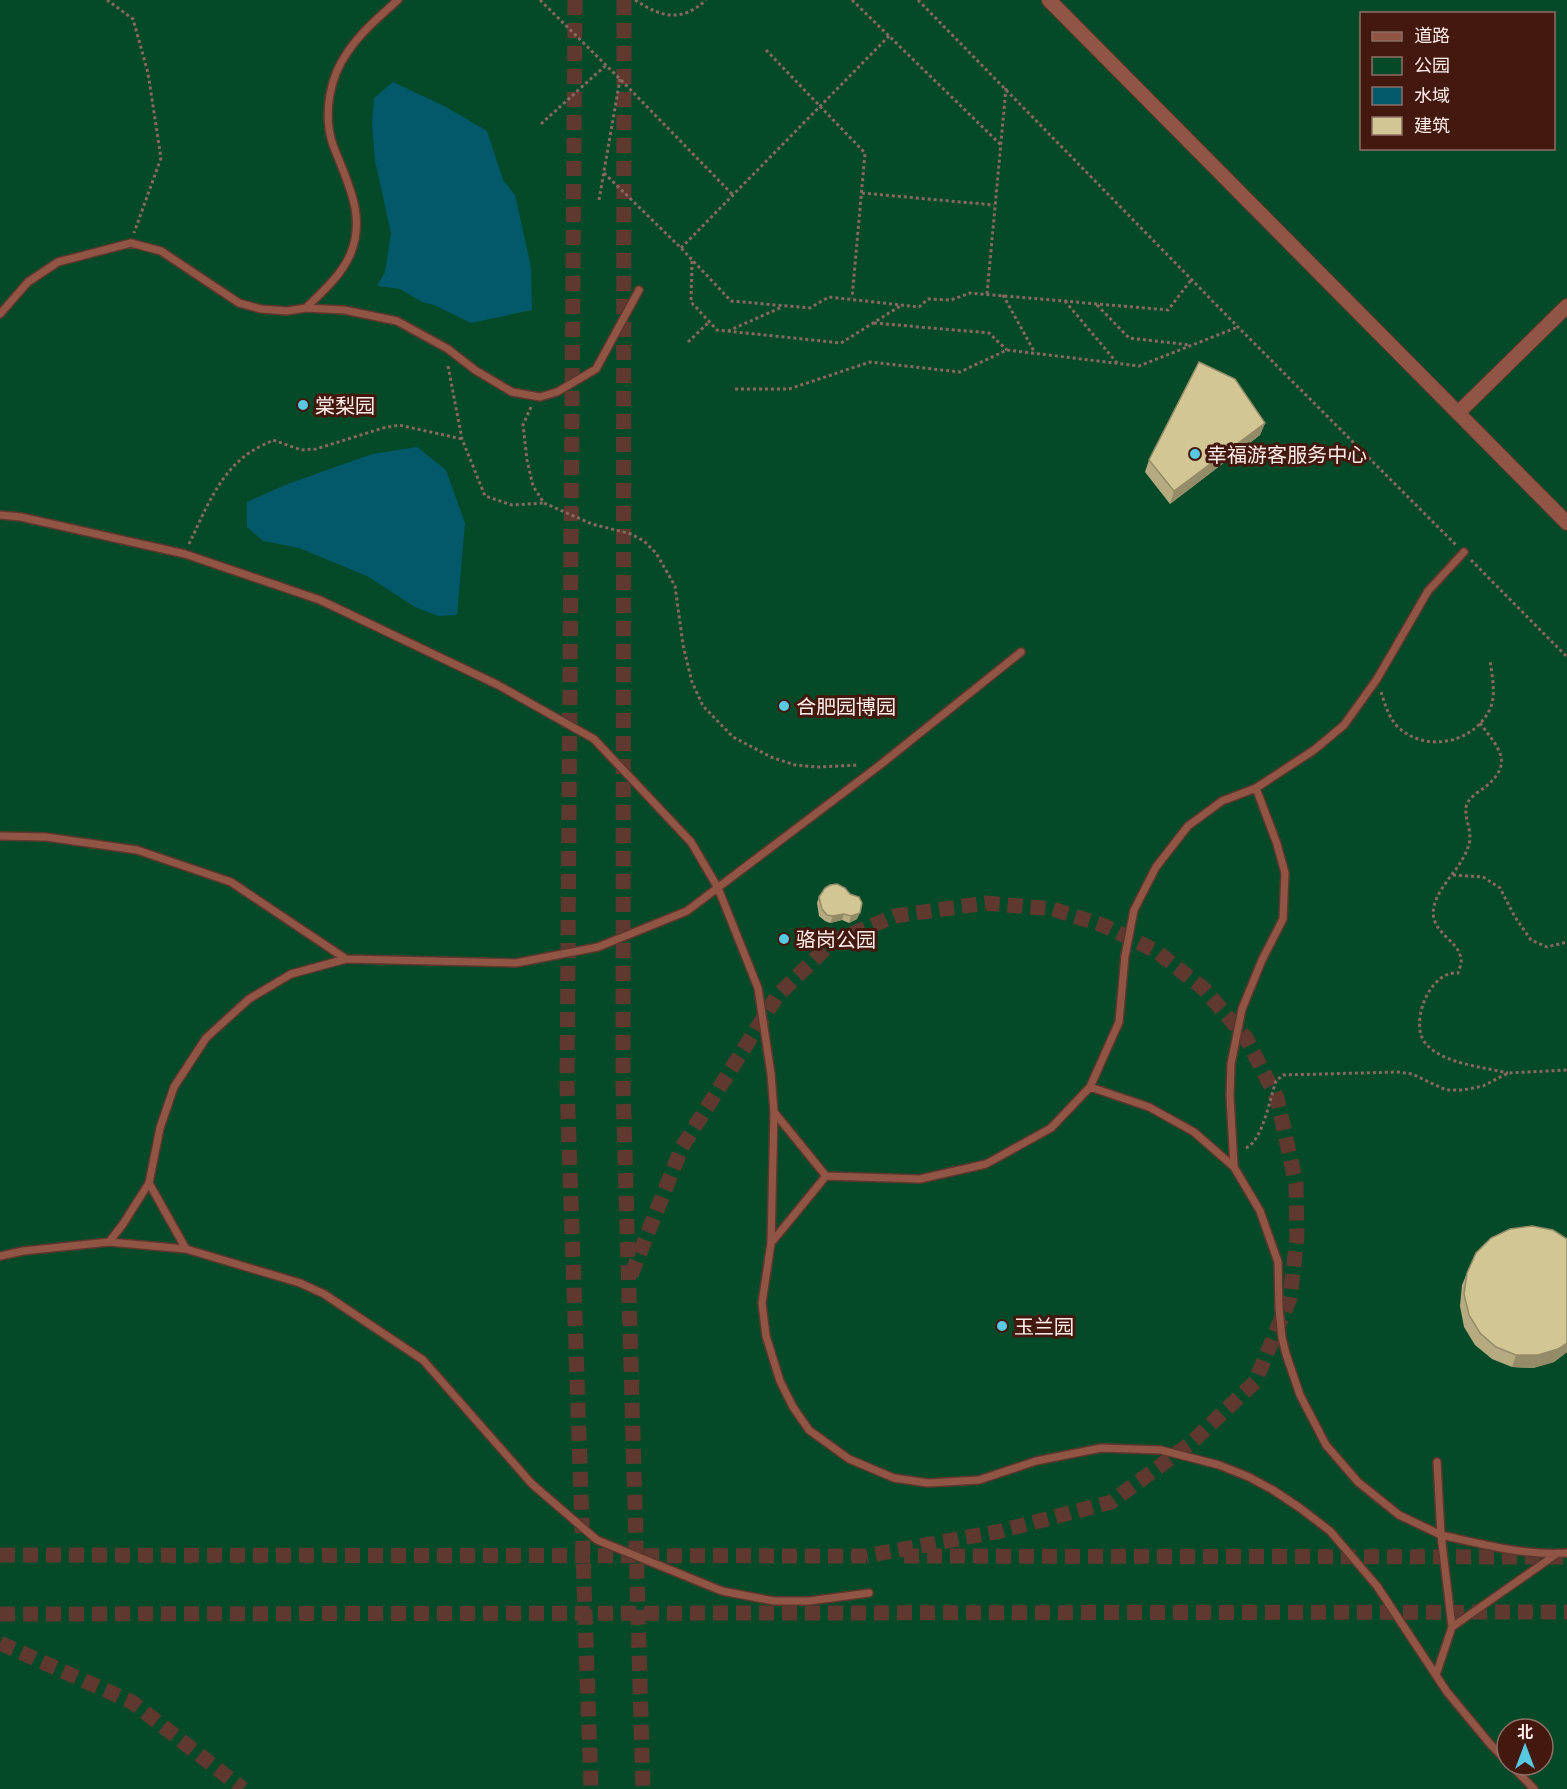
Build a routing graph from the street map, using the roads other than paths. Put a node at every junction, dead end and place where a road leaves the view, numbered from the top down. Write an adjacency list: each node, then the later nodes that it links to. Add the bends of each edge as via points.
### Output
1 (398, 0): 5 (lane, via 346,53 335,77 328,124 356,208 357,235 338,276)
2 (1049, 0): 7 (street)
3 (639, 290): 5 (lane, via 596,369 557,392 540,397 512,392 397,321 344,310)
4 (1567, 306): 7 (street)
5 (306, 308): 6 (lane, via 287,311 238,303 161,251 131,243 58,262 28,282)
6 (0, 314)
7 (1458, 413): 9 (street)
8 (0, 515): 14 (lane, via 185,554 320,600 498,685 594,739 691,842)
9 (1567, 523)
10 (1464, 552): 12 (lane, via 1428,591 1377,679 1344,725)
11 (1021, 652): 14 (lane)
12 (1256, 788): 16 (lane, via 1222,801 1188,826 1156,867 1134,910 1119,1022); 18 (lane, via 1285,873 1282,919 1242,1009 1231,1064)
13 (0, 836): 15 (lane, via 46,837 137,850 231,882)
14 (718, 888): 15 (lane, via 687,911 598,948 516,963); 17 (lane, via 758,988)
15 (346, 959): 20 (lane, via 291,974 249,999 206,1038 174,1087 160,1128)
16 (1090, 1087): 18 (lane, via 1149,1107 1194,1132); 19 (lane, via 1051,1128 986,1164 920,1179)
17 (774, 1112): 19 (lane); 22 (lane)
18 (1234, 1167): 26 (lane, via 1260,1211 1278,1262 1286,1354 1300,1395 1326,1445 1358,1482 1400,1515)
19 (826, 1176): 22 (lane)
20 (149, 1183): 21 (lane); 23 (lane)
21 (109, 1242): 23 (lane); 24 (lane)
22 (771, 1243): 31 (lane, via 762,1303 766,1336 780,1381 809,1430 849,1460 894,1478 928,1483 979,1480 1036,1461 1101,1448 1161,1450 1219,1465 1273,1490 1330,1531 1377,1586)
23 (186, 1249): 29 (lane, via 300,1283 324,1294 423,1360 532,1484 597,1540 722,1591 798,1601)
24 (0, 1256)
25 (1437, 1462): 26 (lane)
26 (1441, 1535): 28 (lane); 30 (lane)
27 (1567, 1553): 28 (lane)
28 (1557, 1554): 30 (lane)
29 (869, 1593)
30 (1452, 1627): 31 (lane)
31 (1436, 1675): 32 (lane)
32 (1495, 1747)
33 (1522, 1777): 34 (lane)
34 (1534, 1789)

